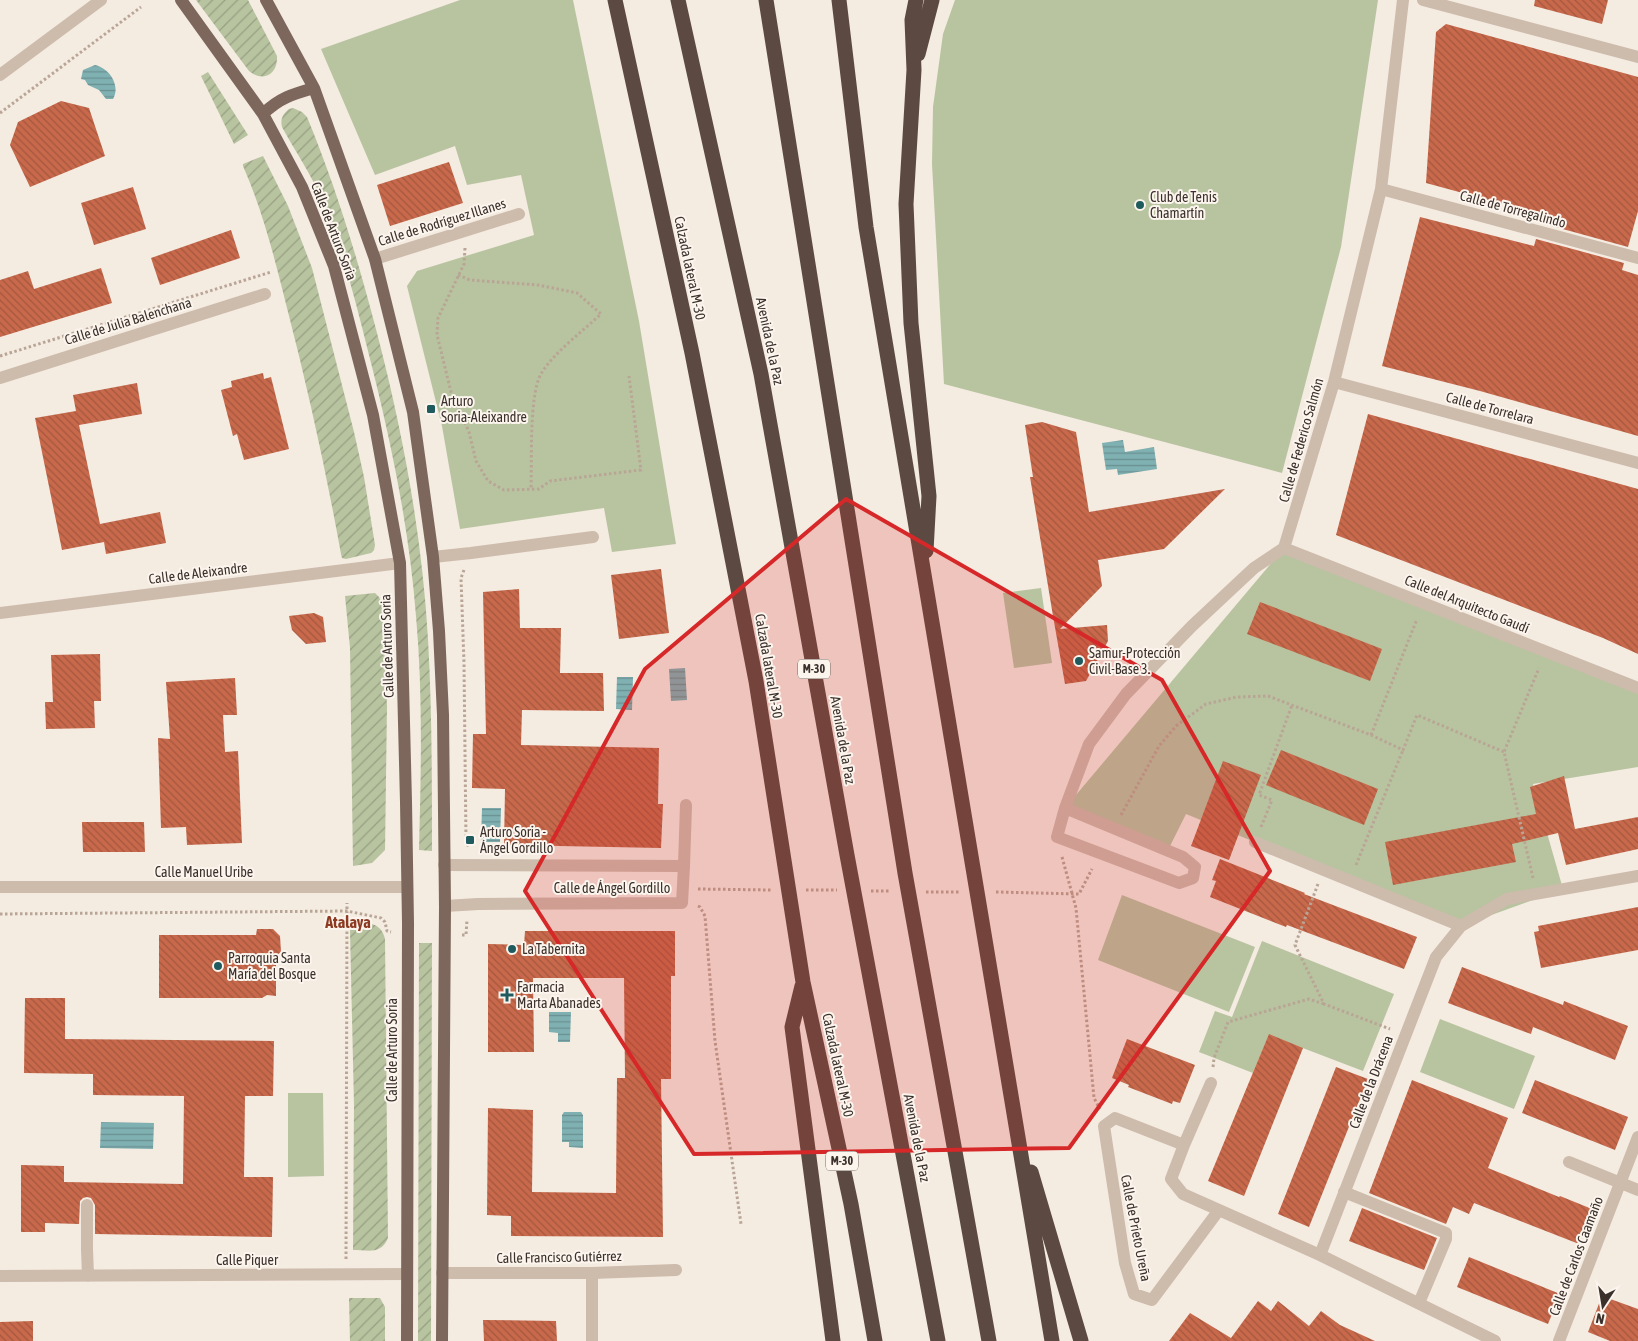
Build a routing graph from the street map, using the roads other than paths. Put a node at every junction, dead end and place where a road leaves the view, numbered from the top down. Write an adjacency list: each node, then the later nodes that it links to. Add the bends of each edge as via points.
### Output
1 (101, 0): 14 (street)
2 (180, 0): 16 (main road, Calle de Arturo Soria)
3 (266, 0): 15 (main road, Calle de Arturo Soria)
4 (614, 0): 42 (highway, Calzada lateral M-30 / M-30, via 692,353 756,681)
5 (678, 0): 66 (highway, Avenida de la Paz / M-30, via 761,374)
6 (766, 0): 67 (highway, via 903,864)
7 (839, 0): 29 (highway, via 866,227)
8 (916, 0): 13 (highway, via 912,20)
9 (932, 0): 13 (highway)
10 (1403, 0): 17 (street, Calle de Federico Salmón)
11 (1423, 0): 12 (street)
12 (1638, 57)
13 (914, 70): 29 (highway, via 906,204 911,323 929,496)
14 (0, 75)
15 (314, 88): 16 (main road, via 289,95); 20 (main road, Calle de Arturo Soria)
16 (263, 114): 28 (main road, Calle de Arturo Soria, via 302,188 334,266 373,415)
17 (1381, 189): 19 (street, Calle de Torregalindo); 23 (street, Calle de Federico Salmón)
18 (519, 214): 20 (street, Calle de Rodríguez Illanes)
19 (1638, 258)
20 (375, 260): 27 (main road, Calle de Arturo Soria, via 413,412)
21 (265, 294): 22 (street, Calle de Julia Balenchana)
22 (0, 378)
23 (1334, 382): 24 (street, Calle de Torrelara); 26 (street, Calle de Federico Salmón)
24 (1638, 464)
25 (593, 538): 27 (street)
26 (1284, 548): 31 (street, Calle del Arquitecto Gaudí); 33 (street, via 1248,574 1126,694 1089,744)
27 (433, 557): 35 (main road, Calle de Arturo Soria, via 443,715)
28 (400, 563): 30 (street, Calle de Aleixandre); 39 (main road, Calle de Arturo Soria)
29 (924, 580): 44 (highway)
30 (0, 613)
31 (1638, 688)
32 (686, 805): 36 (street)
33 (1066, 808): 33 (street, via 1183,856 1194,867 1193,878 1179,883 1057,837)
34 (1255, 842): 41 (street)
35 (444, 865): 36 (street, Calle de Ángel Gordillo); 40 (main road, Calle de Arturo Soria)
36 (684, 866): 40 (street, Calle de Ángel Gordillo, via 682,903)
37 (1638, 876): 41 (street, Calle de la Drácena, via 1507,899)
38 (0, 886): 39 (street, Calle Manuel Uribe)
39 (407, 887): 57 (main road, Calle de Arturo Soria)
40 (445, 906): 55 (main road, Calle de Arturo Soria)
41 (1462, 926): 50 (street, Calle de la Drácena, via 1436,957)
42 (803, 982): 64 (highway, via 792,1026); 65 (highway, Calzada lateral M-30 / M-30, via 851,1204)
43 (1211, 1083): 46 (street)
44 (1012, 1108): 68 (highway); 69 (highway)
45 (1638, 1137): 48 (street, Calle de Carlos Caamaño)
46 (1184, 1145): 52 (street, via 1171,1179 1184,1194); 52 (street, Calle de Prieto Ureña, via 1115,1118 1104,1126 1125,1262 1134,1294 1152,1300)
47 (1569, 1162): 48 (street)
48 (1620, 1182): 49 (street); 71 (street, Calle de Carlos Caamaño)
49 (1638, 1190)
50 (1344, 1192): 53 (street, Calle de la Drácena); 60 (street, via 1446,1233)
51 (87, 1205): 59 (street)
52 (1219, 1210): 53 (street)
53 (1320, 1255): 60 (street)
54 (676, 1270): 56 (street, Calle Francisco Gutiérrez)
55 (442, 1273): 56 (street, Calle Francisco Gutiérrez); 62 (main road, Calle de Arturo Soria)
56 (592, 1273): 63 (street)
57 (407, 1274): 59 (street, Calle Piquer); 61 (main road, Calle de Arturo Soria)
58 (0, 1276): 59 (street, Calle Piquer)
59 (88, 1276)
60 (1419, 1304): 70 (street)
61 (407, 1341)
62 (442, 1341)
63 (592, 1341)
64 (833, 1341)
65 (875, 1341)
66 (938, 1341)
67 (989, 1341)
68 (1052, 1341)
69 (1082, 1341)
70 (1495, 1341)
71 (1559, 1341)

